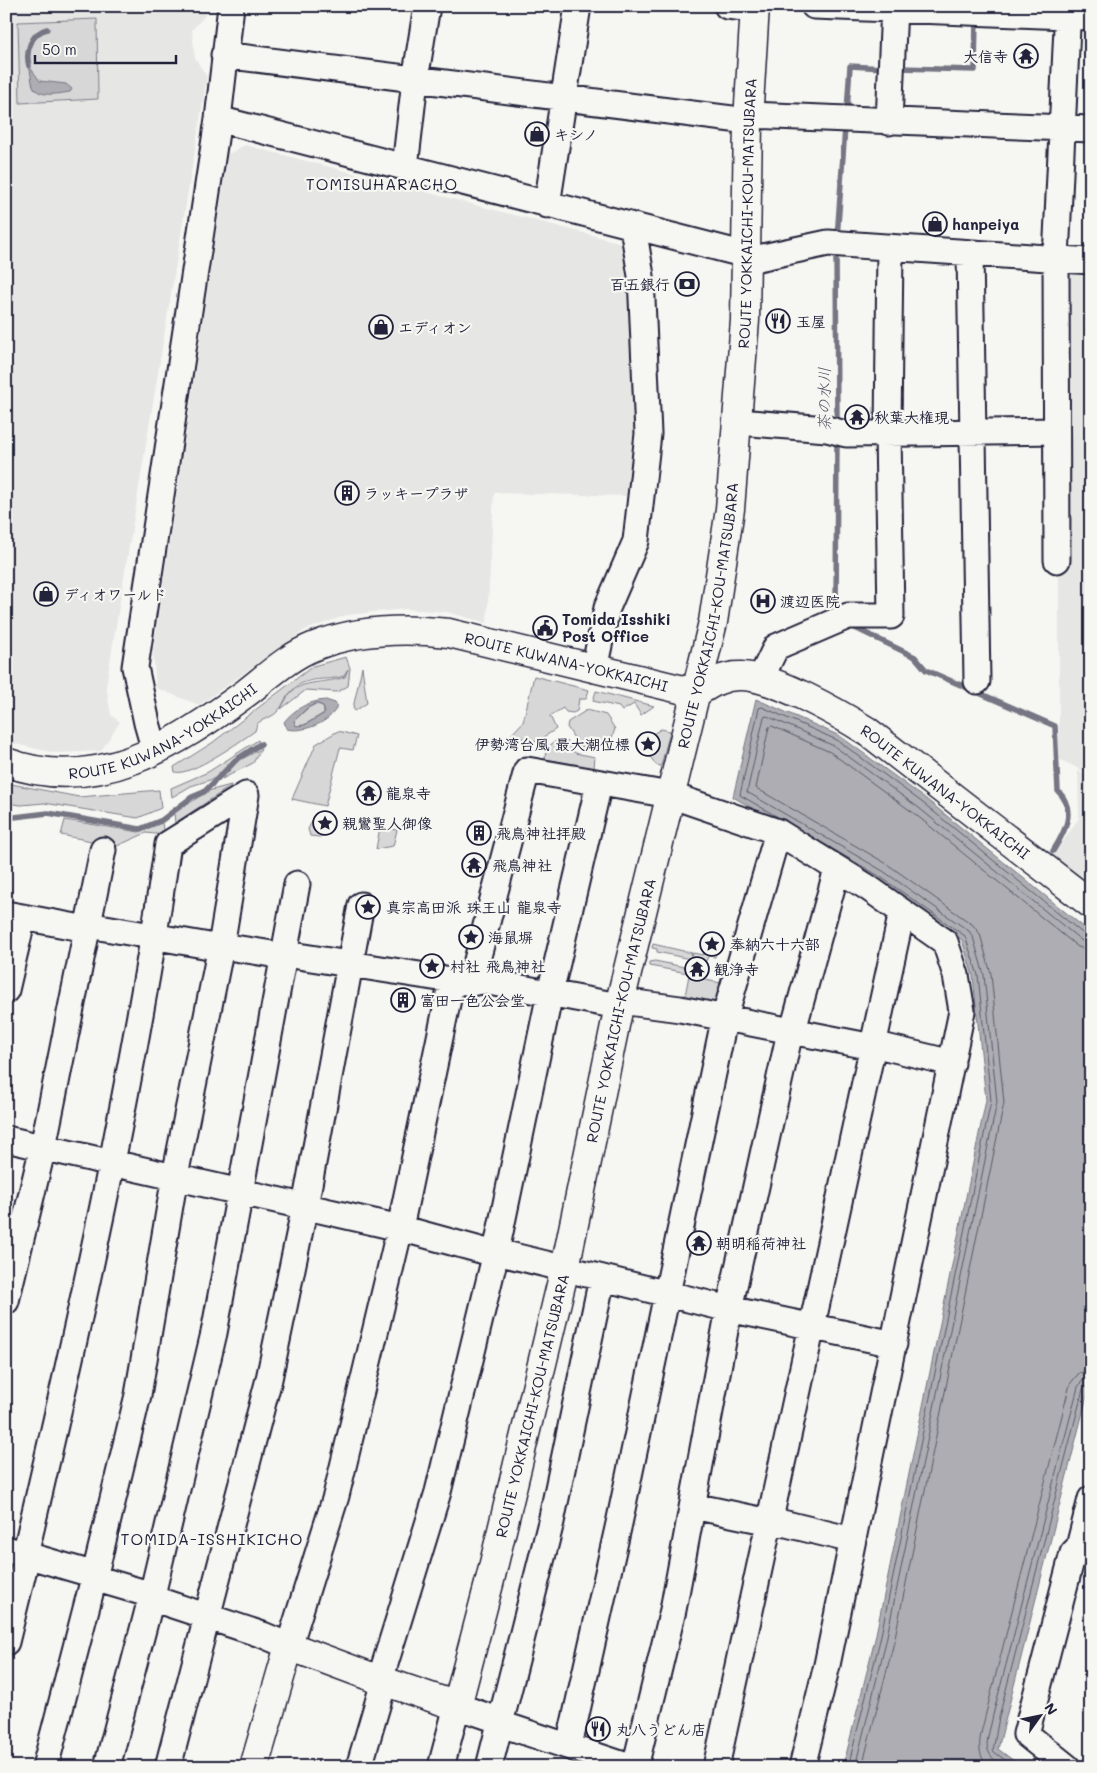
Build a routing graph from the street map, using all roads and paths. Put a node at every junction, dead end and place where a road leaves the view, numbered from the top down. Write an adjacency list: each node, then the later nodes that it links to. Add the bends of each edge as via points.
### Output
1 (231, 6): 9 (street)
2 (427, 6): 10 (street)
3 (578, 6): 11 (street)
4 (727, 6): 7 (street)
5 (814, 6): 6 (street)
6 (894, 7): 8 (street); 14 (street)
7 (754, 8): 12 (main road, ROUTE YOKKAICHI-KOU-MATSUBARA)
8 (1076, 13): 15 (street)
9 (224, 55): 10 (street); 13 (street)
10 (414, 80): 11 (street); 17 (street)
11 (562, 98): 12 (street); 18 (street)
12 (748, 118): 14 (street); 22 (main road, ROUTE YOKKAICHI-KOU-MATSUBARA)
13 (218, 119): 17 (street); 34 (street, via 135,667)
14 (889, 122): 15 (street)
15 (1063, 128): 16 (street); 23 (street)
16 (1091, 129)
17 (405, 167): 18 (street)
18 (547, 205): 19 (street)
19 (633, 227): 22 (street); 30 (street, via 641,276 648,434 636,541 607,608)
20 (890, 247): 21 (street); 22 (street, via 836,243 758,258); 26 (street)
21 (970, 253): 23 (street); 27 (street)
22 (745, 256): 25 (main road, ROUTE YOKKAICHI-KOU-MATSUBARA, via 745,320)
23 (1056, 258): 24 (street); 28 (street)
24 (1091, 261)
25 (738, 422): 26 (street); 33 (main road, ROUTE YOKKAICHI-KOU-MATSUBARA, via 730,509 713,622)
26 (888, 432): 27 (street); 31 (street, via 891,616 848,616 776,647)
27 (972, 432): 28 (street); 32 (street)
28 (1055, 432): 29 (street)
29 (1057, 560)
30 (594, 669): 33 (main road, ROUTE KUWANA-YOKKAICHI); 34 (main road, ROUTE KUWANA-YOKKAICHI, via 449,633 418,630 349,635 295,656 208,720)
31 (761, 678): 33 (main road, ROUTE KUWANA-YOKKAICHI, via 726,677 713,681); 42 (main road, ROUTE KUWANA-YOKKAICHI, via 838,713 867,731)
32 (977, 681)
33 (695, 698): 37 (main road, ROUTE YOKKAICHI-KOU-MATSUBARA)
34 (155, 751): 35 (main road, ROUTE KUWANA-YOKKAICHI, via 118,766 84,772 58,772)
35 (6, 762)
36 (599, 784): 37 (street); 51 (street, via 527,770); 53 (street)
37 (671, 793): 38 (street); 54 (main road, ROUTE YOKKAICHI-KOU-MATSUBARA)
38 (778, 832): 40 (street); 55 (street)
39 (103, 850): 46 (street)
40 (837, 869): 44 (street); 56 (street)
41 (297, 884): 49 (street)
42 (1091, 904)
43 (361, 906): 50 (street)
44 (902, 912): 57 (street); 58 (street, via 945,942 956,975 962,1011)
45 (15, 916): 46 (street); 52 (street)
46 (88, 927): 47 (street); 60 (street)
47 (154, 937): 48 (street); 48 (street, via 168,844 246,795); 61 (street)
48 (221, 947): 49 (street); 62 (street)
49 (285, 955): 50 (street); 63 (street)
50 (351, 963): 51 (street); 64 (street)
51 (462, 981): 53 (street, via 483,980); 65 (street)
52 (6, 990)
53 (550, 993): 54 (street); 66 (street)
54 (619, 1006): 55 (street, via 628,1002); 67 (main road, ROUTE YOKKAICHI-KOU-MATSUBARA)
55 (724, 1016): 56 (street); 69 (street)
56 (792, 1031): 57 (street); 71 (street)
57 (873, 1045): 58 (street); 72 (street)
58 (952, 1063): 73 (street)
59 (6, 1139): 60 (street)
60 (43, 1147): 61 (street); 70 (street)
61 (111, 1162): 62 (street); 79 (street, via 69,1364)
62 (175, 1176): 63 (street); 80 (street, via 138,1395)
63 (240, 1191): 64 (street); 81 (street, via 212,1342)
64 (305, 1206): 65 (street); 82 (street, via 268,1379)
65 (400, 1228): 66 (street); 84 (street, via 336,1496)
66 (495, 1254): 67 (street); 85 (street, via 438,1492)
67 (564, 1268): 68 (street); 86 (main road, ROUTE YOKKAICHI-KOU-MATSUBARA)
68 (602, 1278): 69 (street); 87 (street, via 551,1522)
69 (666, 1294): 71 (street); 88 (street, via 620,1519)
70 (6, 1301)
71 (729, 1309): 72 (street); 75 (street)
72 (812, 1326): 73 (street); 76 (street)
73 (894, 1344): 77 (street)
74 (1091, 1499): 78 (street)
75 (693, 1506): 76 (street); 97 (street, via 673,1610)
76 (770, 1521): 77 (street); 98 (street)
77 (852, 1540): 99 (street)
78 (1085, 1549): 100 (street, via 1073,1553 1026,1734)
79 (20, 1553): 80 (street); 83 (street)
80 (95, 1577): 81 (street); 89 (street)
81 (152, 1597): 82 (street); 90 (street)
82 (208, 1617): 84 (street); 91 (street)
83 (6, 1642)
84 (289, 1646): 85 (main road); 92 (main road)
85 (382, 1681): 86 (main road); 93 (street)
86 (457, 1706): 87 (street); 94 (street)
87 (501, 1722): 88 (street); 95 (street)
88 (566, 1753): 96 (street)
89 (44, 1767)
90 (107, 1767)
91 (168, 1767)
92 (254, 1767)
93 (359, 1767)
94 (441, 1767)
95 (489, 1767)
96 (630, 1767)
97 (635, 1767)
98 (716, 1767)
99 (802, 1767)
100 (1067, 1767)

